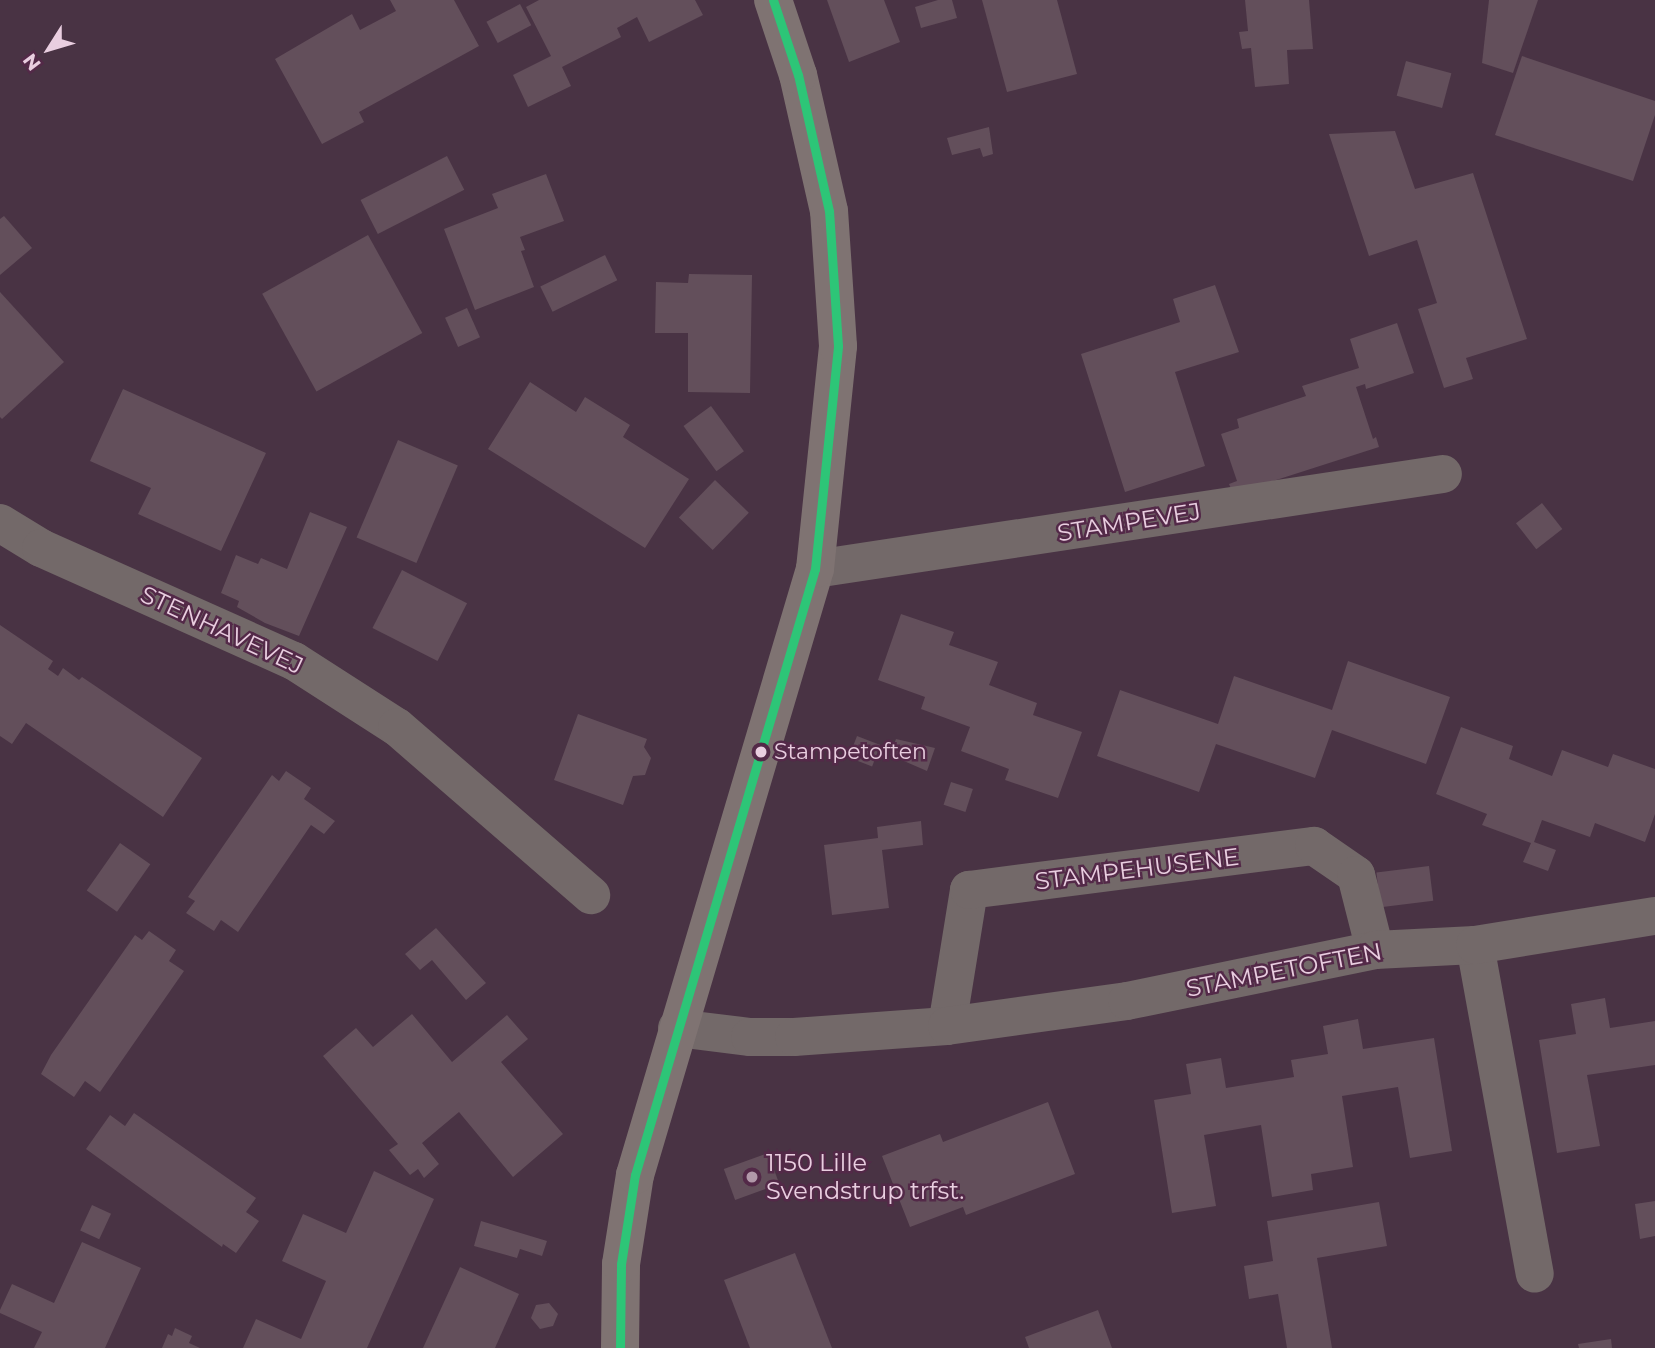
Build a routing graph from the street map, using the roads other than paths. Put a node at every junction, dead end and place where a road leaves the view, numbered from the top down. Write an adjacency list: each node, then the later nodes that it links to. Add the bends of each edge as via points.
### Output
1 (773, 0): 4 (street, via 798,75 829,211 838,346)
2 (1443, 474): 4 (street, STAMPEVEJ)
3 (0, 523): 5 (street, STENHAVEVEJ, via 41,548 294,660 397,727)
4 (814, 569): 10 (street)
5 (591, 895)
6 (1655, 916): 7 (street, STAMPETOFTEN)
7 (1475, 945): 8 (street, STAMPETOFTEN); 11 (street)
8 (1375, 950): 9 (street, STAMPETOFTEN, via 1127,1001); 9 (street, STAMPEHUSENE, via 1356,875 1314,846 969,890)
9 (947, 1026): 10 (street, STAMPETOFTEN, via 794,1037)
10 (677, 1028): 12 (street, via 635,1175 621,1264)
11 (1535, 1273)
12 (620, 1348)

